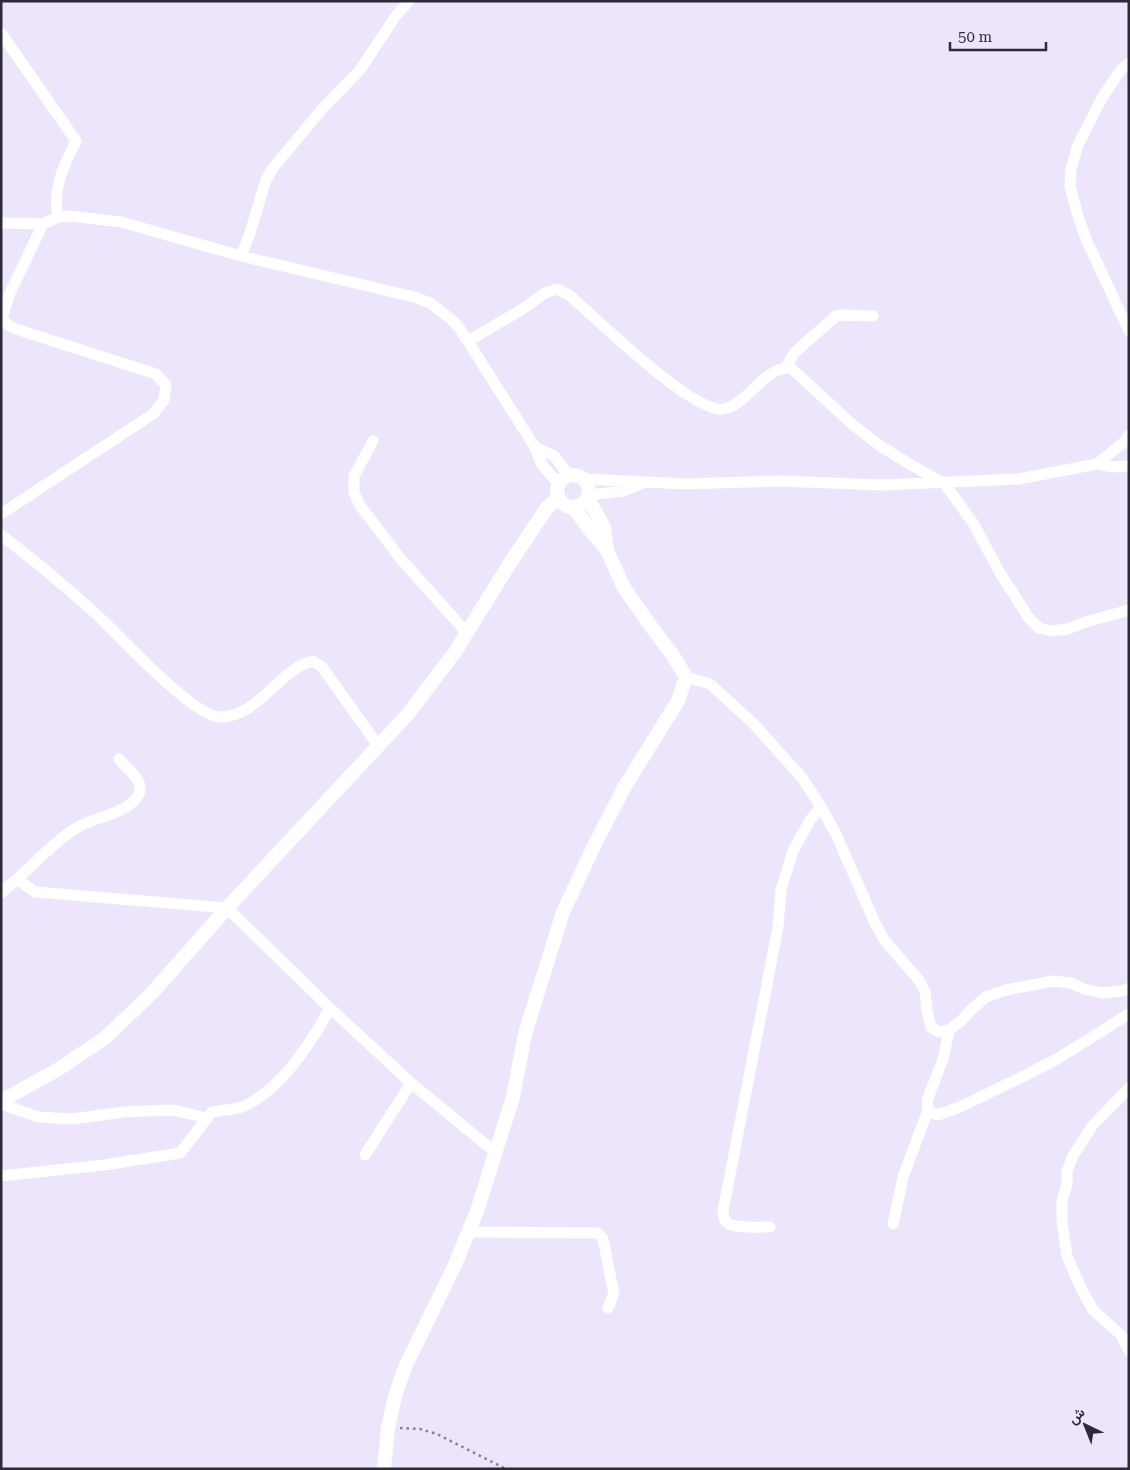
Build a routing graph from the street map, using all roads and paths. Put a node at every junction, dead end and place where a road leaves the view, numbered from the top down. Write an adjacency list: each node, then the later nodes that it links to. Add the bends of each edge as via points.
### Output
1 (409, 1): 7 (street, via 360,70 323,108 272,170)
2 (1, 33): 4 (street, via 76,140 56,194)
3 (1129, 63): 10 (street, via 1102,98 1078,145 1070,186 1087,241)
4 (58, 217): 6 (street); 7 (street, via 121,222)
5 (1, 223): 6 (street)
6 (43, 224): 9 (street, via 10,293)
7 (241, 256): 11 (street, via 414,297 452,320)
8 (873, 316): 12 (street, via 836,316 798,349)
9 (2, 320): 23 (street, via 19,330 156,374 166,385 164,400 153,414)
10 (1129, 331)
11 (468, 341): 12 (street, via 557,289 569,295 675,386 706,406 724,409 780,368); 20 (street, via 536,447 541,464)
12 (786, 368): 19 (street, via 796,371 879,445)
13 (1129, 435): 15 (street)
14 (373, 441): 27 (street, via 354,476 354,492 359,504 400,558)
15 (1096, 464): 16 (street); 19 (street, via 1019,479)
16 (1129, 466)
17 (585, 480): 18 (street); 20 (street, via 575,475); 21 (street)
18 (645, 482): 19 (street); 21 (street, via 634,488)
19 (945, 484): 26 (street, via 973,523 1029,618 1039,628 1052,632 1067,630)
20 (562, 485): 22 (street, via 564,505); 27 (street)
21 (589, 497): 22 (street); 25 (street, via 604,528)
22 (574, 508): 25 (street)
23 (1, 514)
24 (1, 535): 29 (street, via 88,607 174,690 197,707 219,717 234,714 264,697 304,663 313,661 322,667)
25 (607, 550): 28 (street, via 624,586)
26 (1129, 610)
27 (467, 633): 29 (street, via 430,686)
28 (686, 678): 31 (street, via 710,684 753,723 803,779); 44 (street, via 678,701 620,795 563,912 525,1034 513,1097)
29 (379, 747): 34 (street)
30 (119, 759): 32 (street, via 137,779 139,793 118,810 81,826)
31 (821, 807): 38 (street, via 885,941 925,991 931,1027 939,1032); 48 (street, via 793,850 781,890 778,927 724,1211 724,1219 734,1226)
32 (17, 879): 33 (street); 34 (street, via 35,892)
33 (1, 893)
34 (227, 908): 36 (street); 41 (street, via 152,993 105,1038)
35 (1129, 988): 38 (street, via 1102,993 1053,980 1006,990 986,997)
36 (330, 1008): 39 (street); 43 (street, via 314,1038 278,1082 254,1102 240,1108 212,1112)
37 (1129, 1014): 42 (street, via 1057,1058 960,1107 938,1115)
38 (949, 1030): 42 (street, via 944,1056 927,1101)
39 (411, 1083): 44 (street); 45 (street)
40 (1129, 1088): 51 (street, via 1092,1126 1073,1156 1062,1201 1062,1221 1067,1256 1082,1290 1093,1310 1121,1335)
41 (1, 1102): 43 (street, via 38,1117 72,1120 124,1112 173,1110)
42 (928, 1110): 47 (street, via 904,1177)
43 (207, 1118): 46 (street, via 180,1153)
44 (494, 1152): 49 (street)
45 (365, 1156)
46 (1, 1176)
47 (893, 1224)
48 (770, 1227)
49 (469, 1232): 50 (street, via 598,1233 603,1239 614,1294); 52 (street, via 406,1365)
50 (608, 1308)
51 (1129, 1351)
52 (388, 1428): 53 (street); 54 (path, via 420,1429 437,1434)
53 (384, 1469)
54 (506, 1469)

